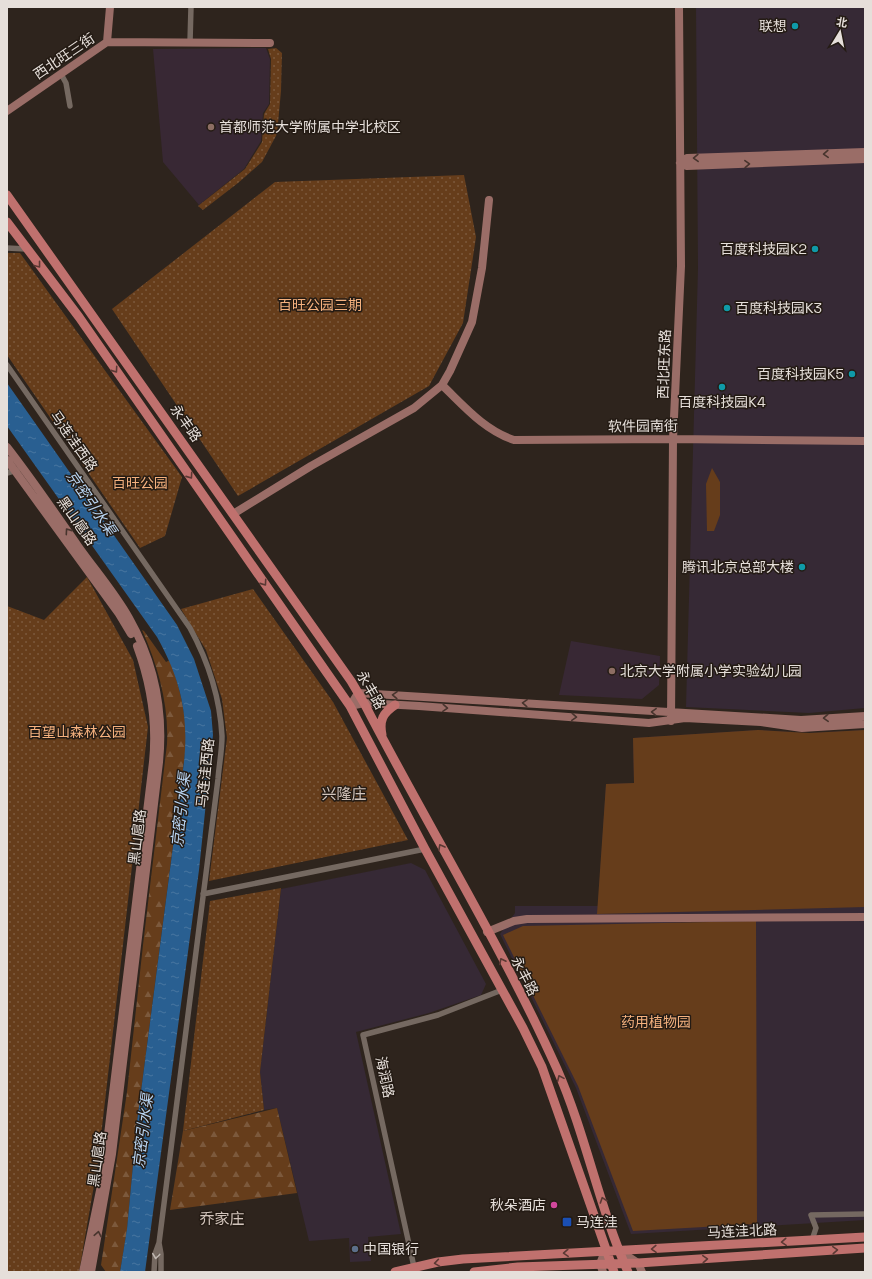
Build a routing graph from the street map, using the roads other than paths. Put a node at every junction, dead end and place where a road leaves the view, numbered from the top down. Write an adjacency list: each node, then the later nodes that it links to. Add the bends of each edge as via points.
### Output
1 (110, 7): 4 (street, 西北旺三街)
2 (191, 7): 5 (street)
3 (679, 7): 12 (street, 西北旺东路)
4 (107, 42): 5 (street); 7 (street, 西北旺三街)
5 (190, 42): 6 (street)
6 (270, 43)
7 (60, 74): 8 (street, via 66,83); 9 (street, 西北旺三街)
8 (70, 106)
9 (7, 111)
10 (865, 152): 12 (street, one-way to 12, via 687,158)
11 (865, 159): 12 (street, one-way to 11, via 687,166)
12 (680, 163): 24 (street, 西北旺东路, via 681,266)
13 (7, 195): 18 (main road, 永丰路)
14 (489, 200): 23 (street, via 482,268 472,322)
15 (7, 222): 17 (main road, 永丰路)
16 (7, 248): 17 (street)
17 (26, 249): 19 (main road, 永丰路, one-way to 19)
18 (90, 311): 19 (main road, via 86,317); 20 (main road, 永丰路)
19 (80, 319): 21 (main road, 永丰路)
20 (101, 326): 21 (main road, via 93,328); 29 (main road, 永丰路)
21 (90, 333): 33 (main road, 永丰路, one-way to 33)
22 (7, 365): 39 (street, 马连洼西路, via 190,628 204,657 217,698 222,738)
23 (442, 384): 24 (street, 软件园南街, via 486,426 498,435 514,440); 29 (street, via 414,408 311,466)
24 (674, 439): 25 (street, 软件园南街); 35 (street, 西北旺东路)
25 (865, 440)
26 (7, 447): 28 (street, 黑山扈路)
27 (7, 460): 28 (street, 黑山扈路)
28 (15, 471): 56 (street, 黑山扈路, via 124,620 144,668 154,721 153,762 104,1168); 57 (street, 黑山扈路, one-way to 28, via 115,1128 159,762 160,719 148,659 129,617)
29 (233, 514): 30 (main road, 永丰路)
30 (358, 693): 31 (main road, 永丰路); 33 (street); 35 (street, one-way to 30)
31 (364, 703): 32 (street); 33 (street); 37 (main road, 永丰路)
32 (395, 705): 35 (street, one-way to 35, via 649,723); 37 (main road, via 386,711 381,719)
33 (350, 706): 38 (main road, 永丰路)
34 (865, 716): 35 (street, one-way to 35, via 801,720)
35 (671, 717): 36 (street, via 761,722 802,728)
36 (865, 724)
37 (383, 740): 41 (main road, 永丰路, one-way to 37)
38 (425, 850): 39 (street); 42 (main road, 永丰路)
39 (203, 894): 46 (street, 马连洼西路)
40 (865, 917): 41 (street, via 527,919 514,921)
41 (487, 932): 49 (main road, 永丰路, one-way to 41, via 565,1090)
42 (502, 990): 48 (main road, 永丰路, via 548,1084); 51 (street, 海润路, via 438,1015 363,1035)
43 (865, 1214): 45 (street, via 811,1214 816,1228)
44 (865, 1237): 45 (main road, 马连洼北路)
45 (812, 1240): 49 (main road, 马连洼北路, one-way to 49)
46 (159, 1243): 58 (street, 马连洼西路, one-way to 58, via 155,1254); 59 (street, 马连洼西路)
47 (865, 1248): 50 (main road, 马连洼北路, one-way to 47)
48 (605, 1251): 49 (main road, 马连洼北路); 51 (main road, one-way to 51, via 462,1259); 52 (street); 53 (main road, 永丰路)
49 (620, 1251): 50 (street); 54 (main road, 永丰路)
50 (638, 1263): 54 (main road, 马连洼北路); 62 (street)
51 (414, 1267): 60 (main road)
52 (601, 1268): 53 (main road); 55 (main road)
53 (612, 1268): 54 (main road, 马连洼北路)
54 (626, 1268)
55 (519, 1270): 61 (main road)
56 (83, 1272)
57 (91, 1272)
58 (154, 1272)
59 (161, 1272)
60 (395, 1272)
61 (474, 1272)
62 (642, 1272)

